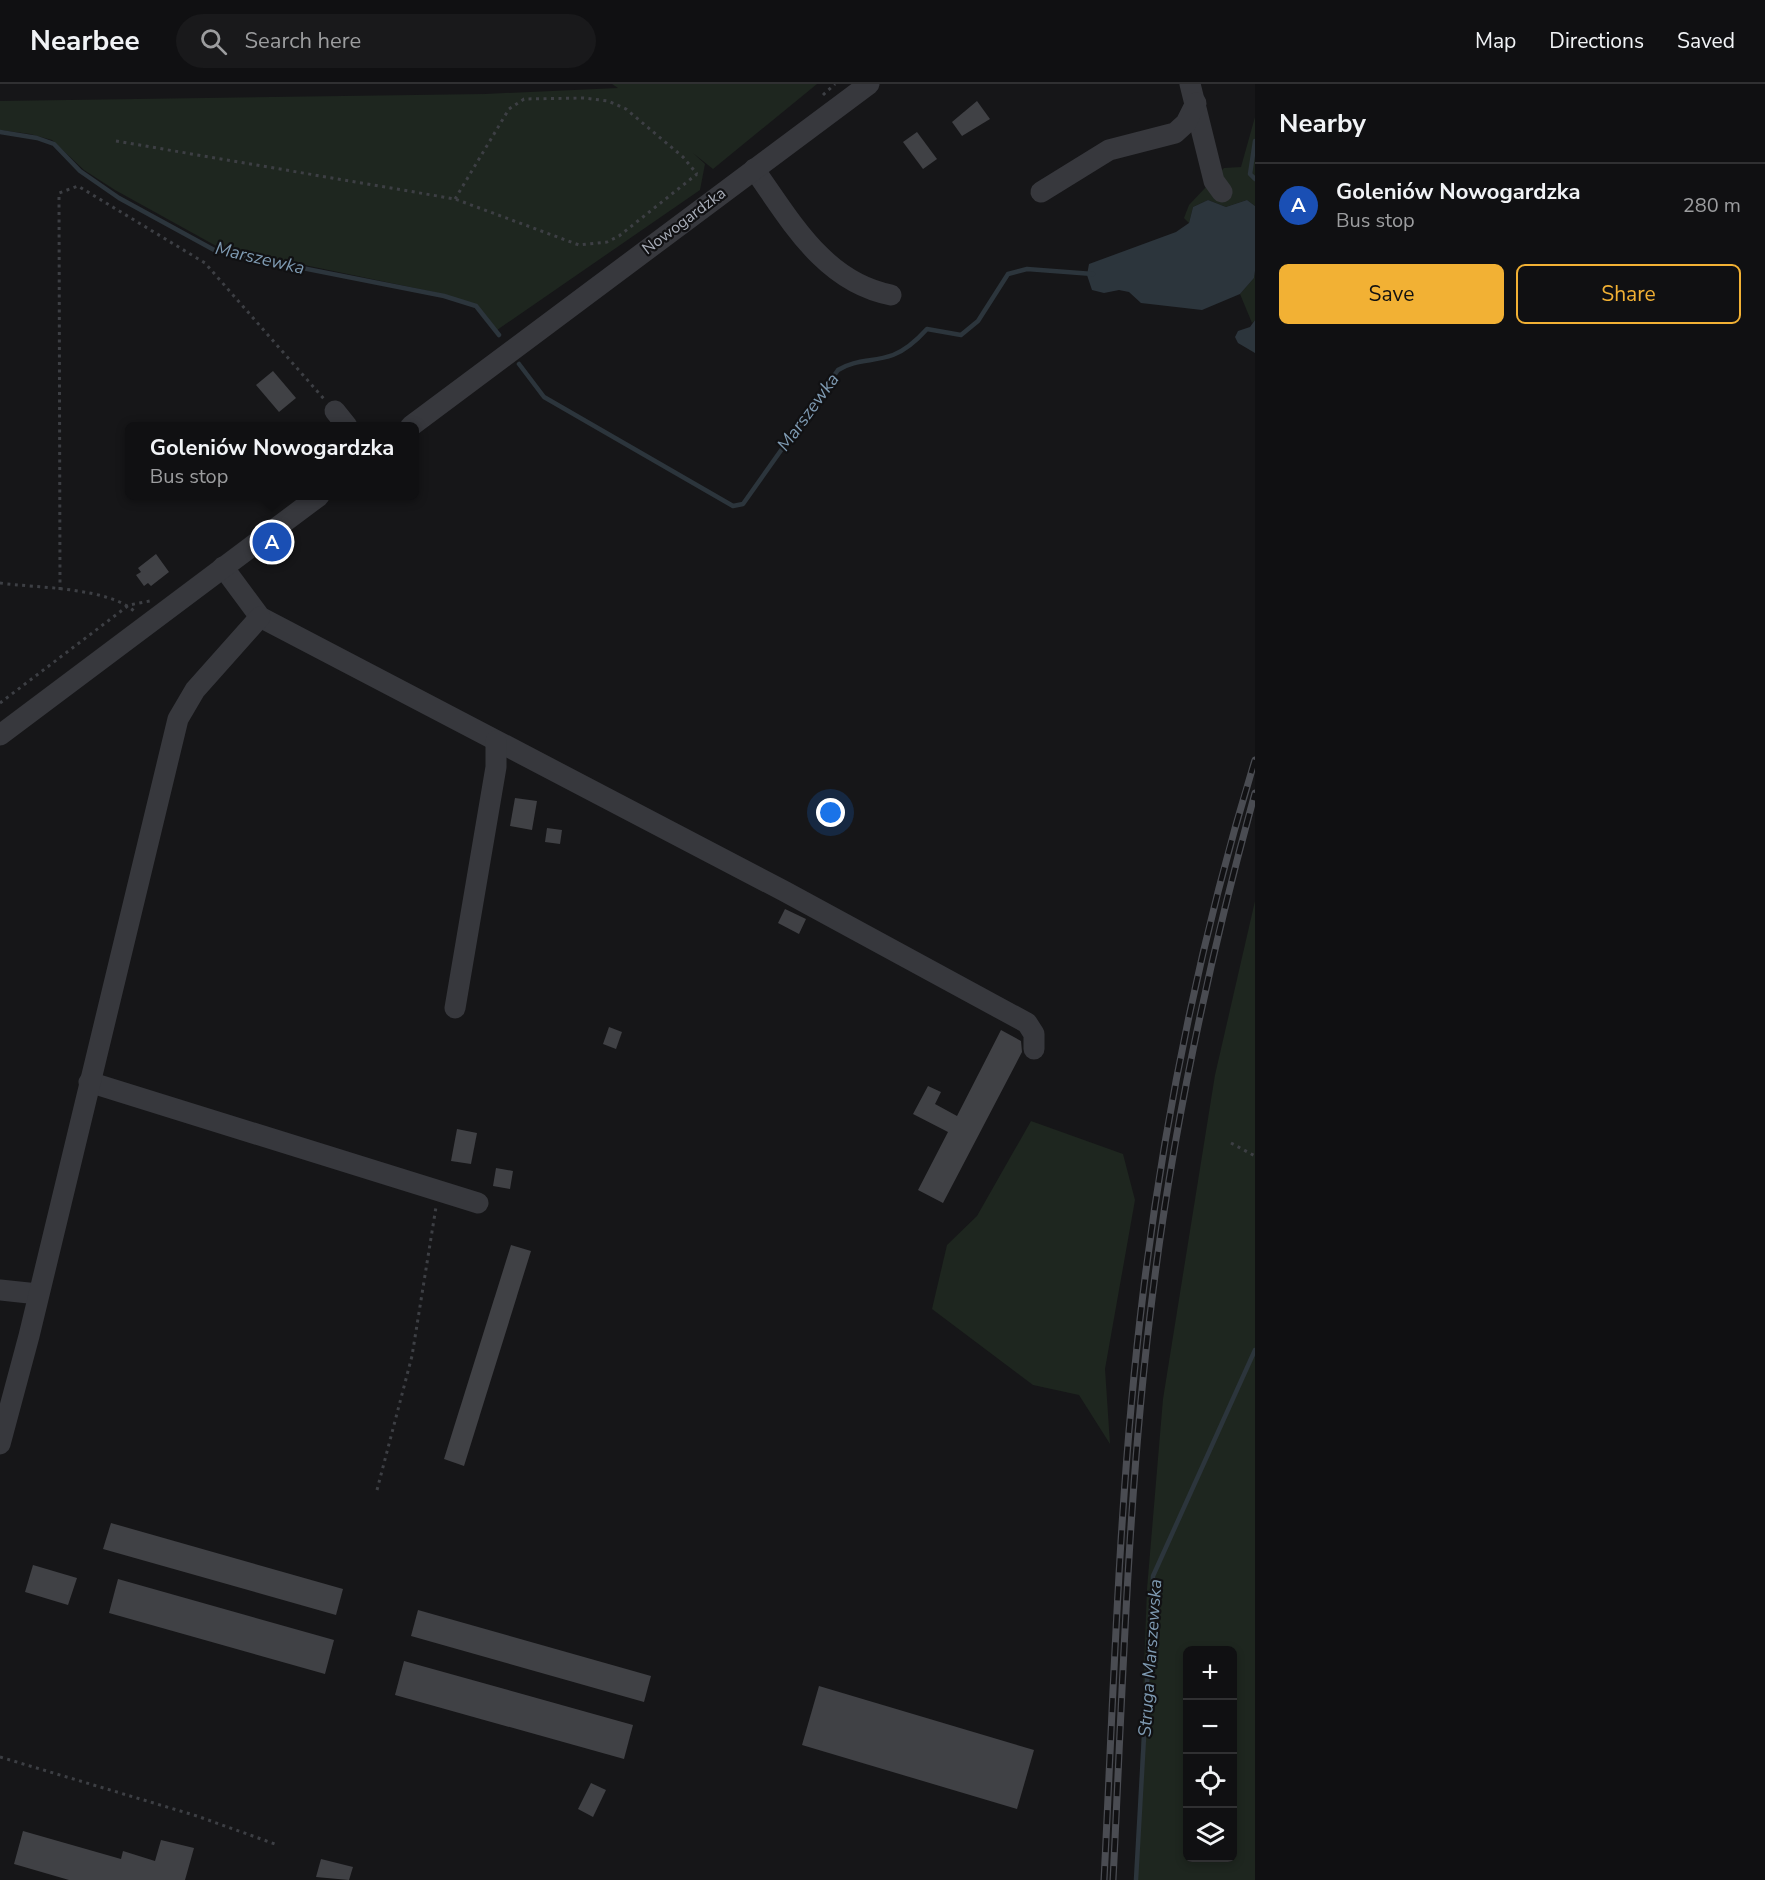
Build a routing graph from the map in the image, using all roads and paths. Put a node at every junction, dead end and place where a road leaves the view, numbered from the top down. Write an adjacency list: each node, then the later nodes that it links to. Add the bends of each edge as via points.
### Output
1 (869, 84): 4 (street, Nowogardzka)
2 (1193, 94): 5 (street, via 1186,123 1175,133 1109,150); 6 (street, via 1214,181)
3 (116, 141): 7 (path)
4 (754, 169): 8 (street, via 818,256 868,291); 10 (street, Nowogardzka)
5 (1041, 192)
6 (1222, 192)
7 (455, 199): 7 (path, via 579,245 595,245 619,236 700,174 626,109 608,101 524,99 509,109)
8 (891, 295)
9 (341, 419): 14 (path, via 205,262 78,186 59,193)
10 (416, 422)
11 (312, 500): 12 (street)
12 (224, 567): 17 (street); 18 (street)
13 (0, 584): 14 (path)
14 (60, 590): 16 (path, via 111,598)
15 (160, 600): 16 (path)
16 (129, 605): 18 (path); 19 (path)
17 (260, 617): 21 (street); 24 (street, via 195,690 178,719)
18 (147, 624): 20 (street)
19 (0, 702)
20 (0, 735)
21 (496, 741): 22 (street, via 496,767); 23 (street, via 1027,1023 1034,1034)
22 (455, 1008)
23 (1034, 1049)
24 (89, 1082): 27 (street); 30 (street)
25 (1232, 1143): 26 (path)
26 (1255, 1156)
27 (438, 1190): 28 (street); 32 (path, via 412,1356)
28 (478, 1203)
29 (0, 1290): 30 (street)
30 (38, 1294): 31 (street)
31 (0, 1444)
32 (377, 1490)
33 (0, 1757): 34 (path, via 197,1816)
34 (274, 1844)

